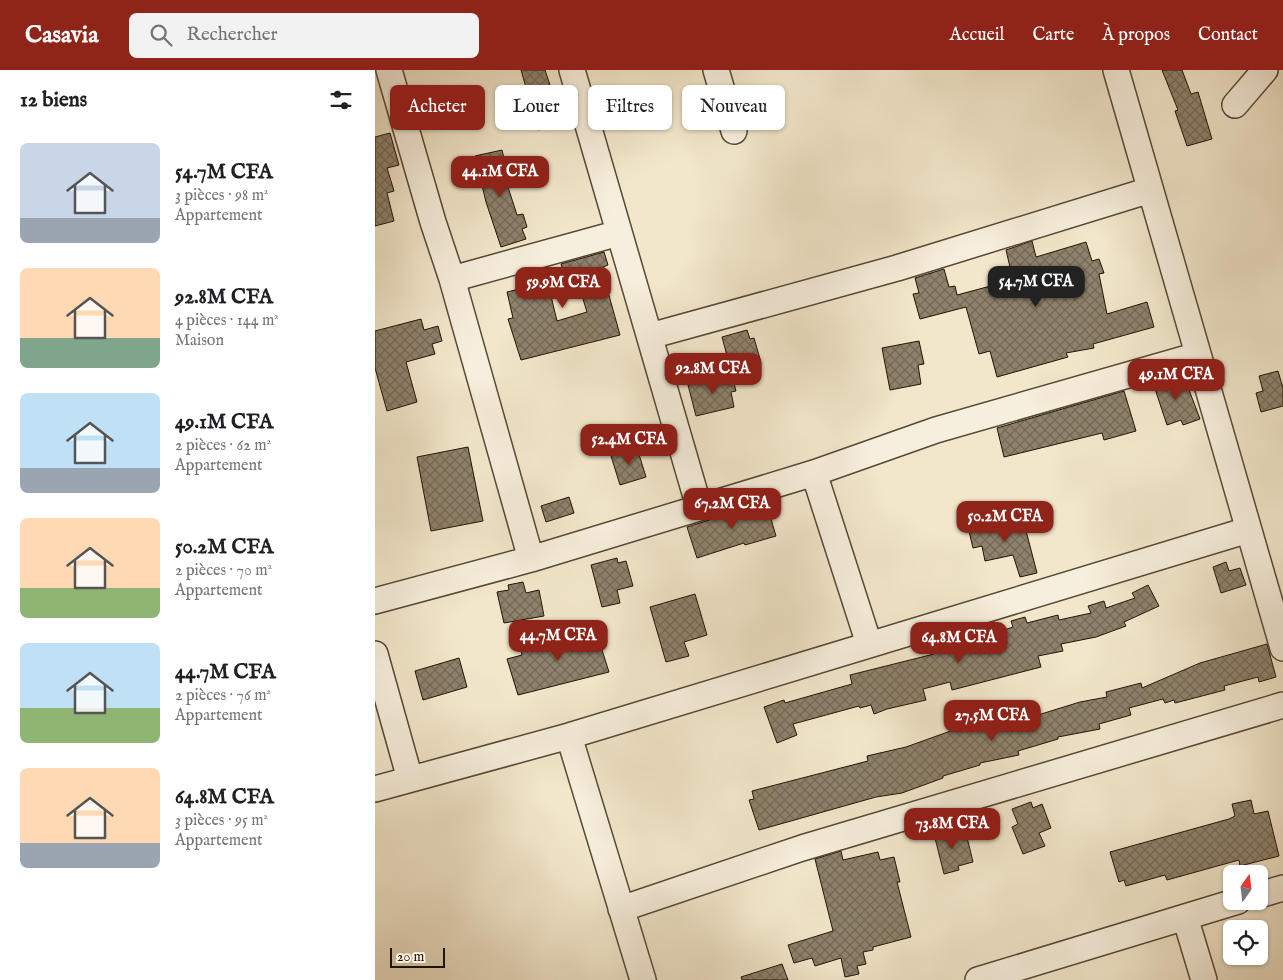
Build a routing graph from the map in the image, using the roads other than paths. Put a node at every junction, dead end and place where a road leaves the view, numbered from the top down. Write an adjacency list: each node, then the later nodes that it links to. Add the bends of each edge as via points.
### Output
1 (389, 70): 12 (street)
2 (572, 70): 11 (street)
3 (716, 70): 9 (street)
4 (1116, 70): 10 (street)
5 (1265, 70): 8 (street)
6 (1275, 70): 7 (street)
7 (1283, 73)
8 (1235, 105)
9 (734, 131)
10 (1150, 190): 13 (street, via 897,268); 14 (street)
11 (619, 233): 12 (street); 13 (street)
12 (452, 279): 18 (street)
13 (650, 336): 16 (street)
14 (1198, 355): 15 (street, via 936,430); 17 (street)
15 (813, 473): 16 (street); 20 (street)
16 (699, 507): 18 (street)
17 (1248, 530): 20 (street); 21 (street)
18 (531, 558): 19 (street)
19 (375, 601)
20 (869, 644): 24 (street)
21 (1283, 648)
22 (375, 654): 25 (street)
23 (1283, 705): 30 (street, via 802,848)
24 (569, 736): 25 (street); 30 (street)
25 (410, 778): 26 (street)
26 (375, 789)
27 (1283, 888): 28 (street)
28 (1268, 892)
29 (1223, 906): 31 (street)
30 (621, 909): 33 (street)
31 (1185, 917): 32 (street); 35 (street)
32 (1015, 975): 34 (street)
33 (643, 980)
34 (978, 980)
35 (1204, 980)

